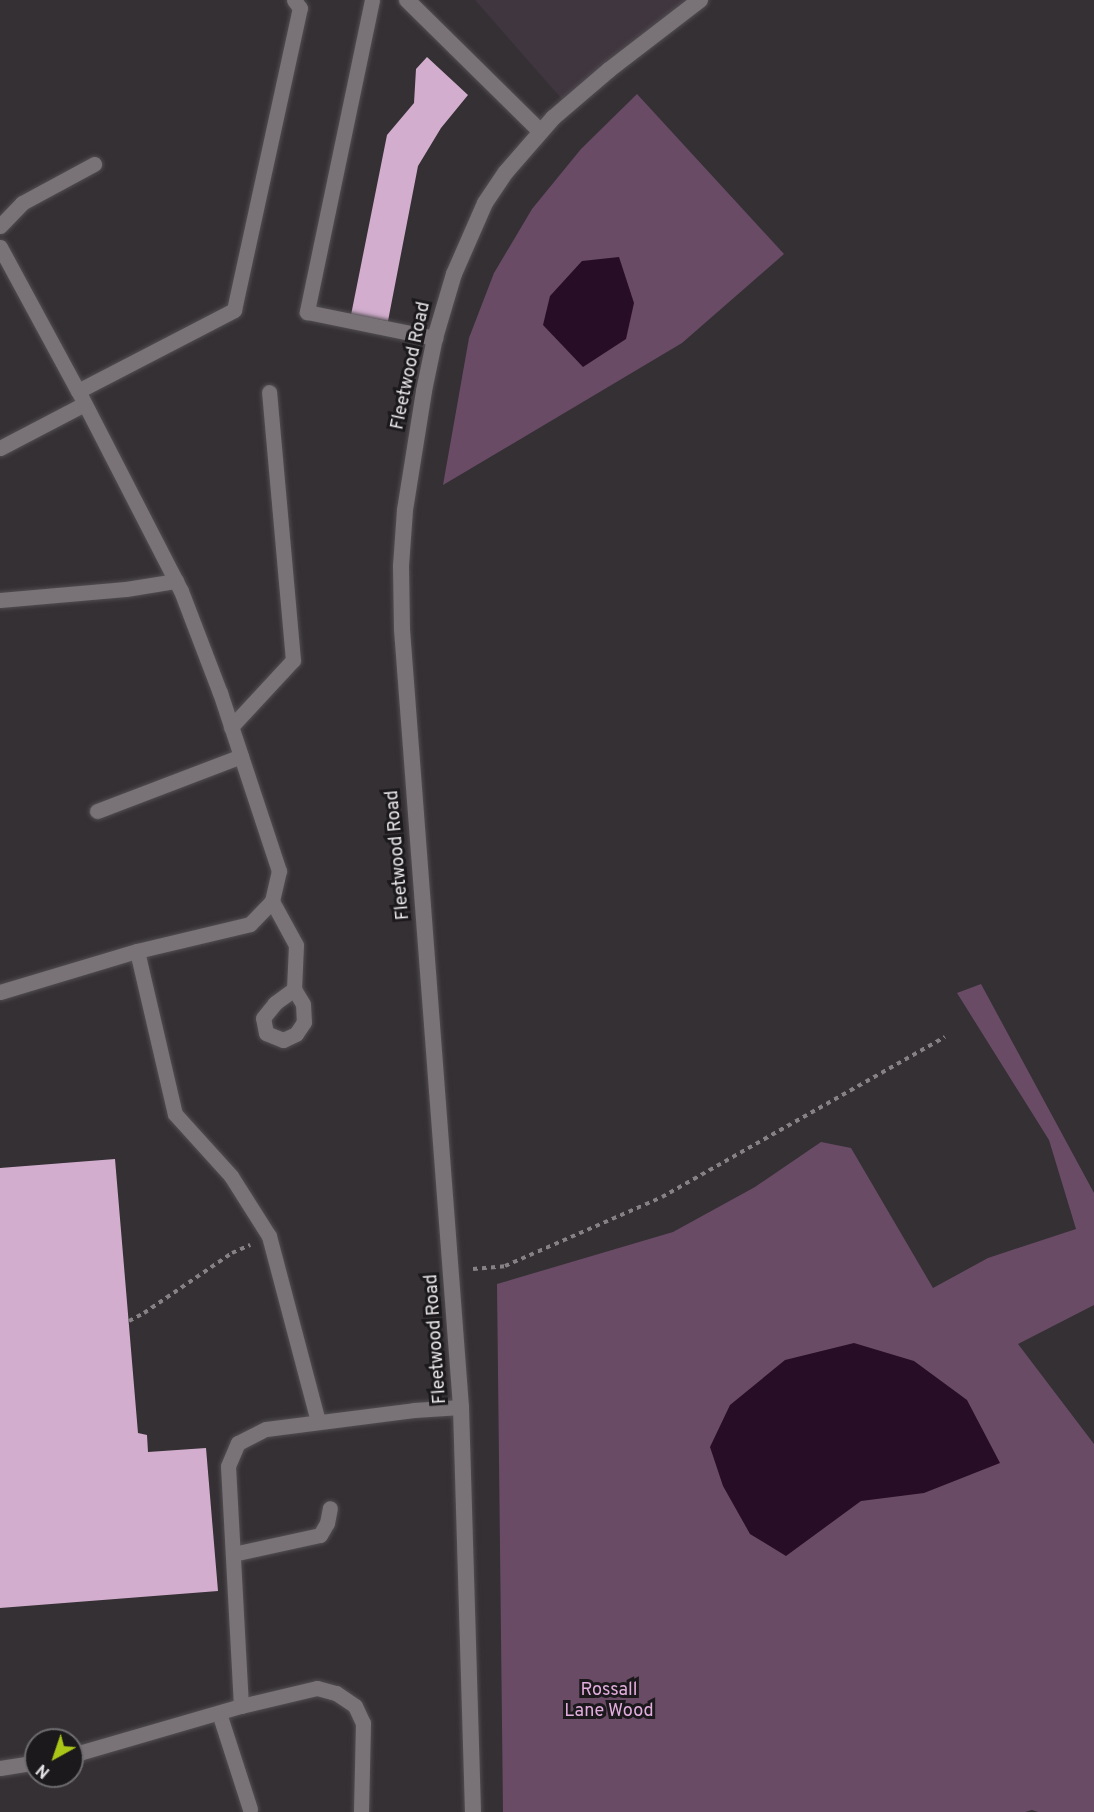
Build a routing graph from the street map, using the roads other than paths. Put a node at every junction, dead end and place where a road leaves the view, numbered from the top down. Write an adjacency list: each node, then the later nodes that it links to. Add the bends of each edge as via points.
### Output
1 (294, 0): 11 (lane, via 300,8 234,310)
2 (372, 0): 9 (lane, via 307,312)
3 (407, 0): 5 (main road)
4 (700, 0): 5 (main road, Fleetwood Road, via 609,70)
5 (540, 132): 9 (main road, Fleetwood Road, via 484,203 454,274)
6 (94, 164): 7 (lane, via 22,203)
7 (0, 226)
8 (0, 247): 11 (lane)
9 (435, 338): 22 (main road, Fleetwood Road, via 406,500 402,587 412,771)
10 (269, 392): 15 (lane, via 293,660)
11 (81, 397): 12 (lane); 13 (lane)
12 (0, 448)
13 (176, 581): 14 (lane); 15 (lane)
14 (0, 600)
15 (231, 727): 16 (lane)
16 (241, 756): 17 (lane); 18 (lane, via 279,871)
17 (97, 812)
18 (272, 901): 19 (lane, via 250,924); 20 (lane, via 296,945)
19 (137, 951): 21 (lane); 23 (lane, via 175,1114 231,1176 269,1236)
20 (294, 989)
21 (0, 993)
22 (461, 1407): 23 (lane); 33 (main road, Fleetwood Road)
23 (318, 1422): 25 (lane, via 266,1429 238,1443 228,1466)
24 (330, 1508): 25 (lane, via 320,1535)
25 (233, 1554): 26 (lane)
26 (241, 1706): 27 (lane); 32 (lane, via 317,1688 336,1693 355,1706 363,1723)
27 (219, 1713): 28 (lane); 31 (lane)
28 (84, 1752)
29 (24, 1764): 30 (lane)
30 (0, 1768)
31 (250, 1809)
32 (361, 1812)
33 (473, 1812)

